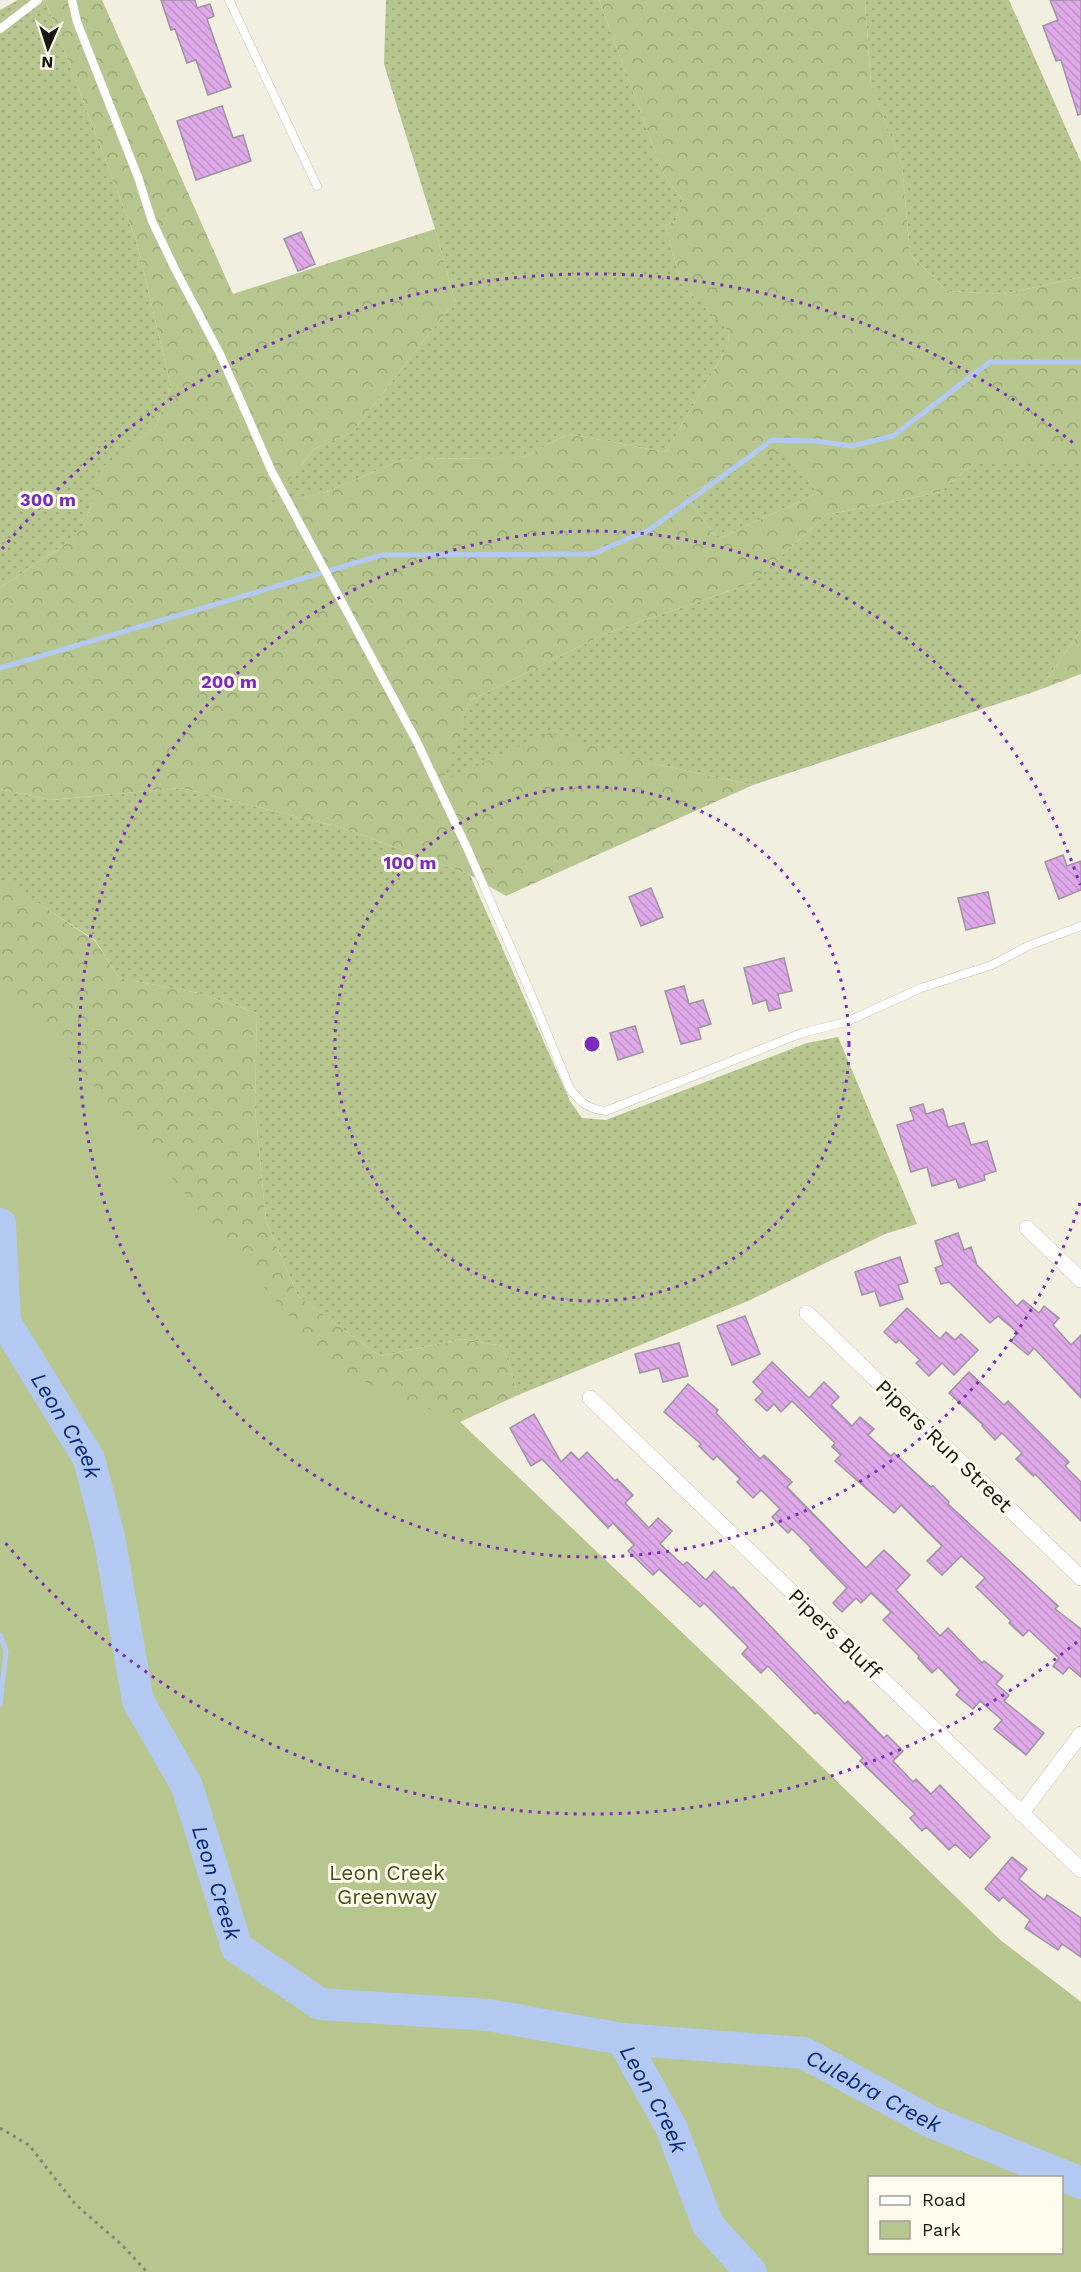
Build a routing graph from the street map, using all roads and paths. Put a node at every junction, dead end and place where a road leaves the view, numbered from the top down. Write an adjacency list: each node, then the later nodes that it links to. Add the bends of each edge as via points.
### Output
1 (38, 0): 4 (lane)
2 (72, 0): 6 (lane, via 76,22 152,220 220,354 272,472 417,742 468,850 570,1089 580,1101 588,1108 606,1111 802,1033 846,1022 921,988 992,965)
3 (229, 0): 5 (lane)
4 (0, 29)
5 (317, 186)
6 (1081, 926)
7 (1027, 1228): 8 (street)
8 (1081, 1280)
9 (807, 1313): 11 (street, Pipers Run Street)
10 (590, 1398): 13 (street, Pipers Bluff)
11 (1081, 1578)
12 (1081, 1734): 13 (street)
13 (1021, 1814): 14 (street, Pipers Bluff)
14 (1081, 1870)
15 (0, 2128): 16 (path, via 29,2145 75,2204)
16 (147, 2272)

